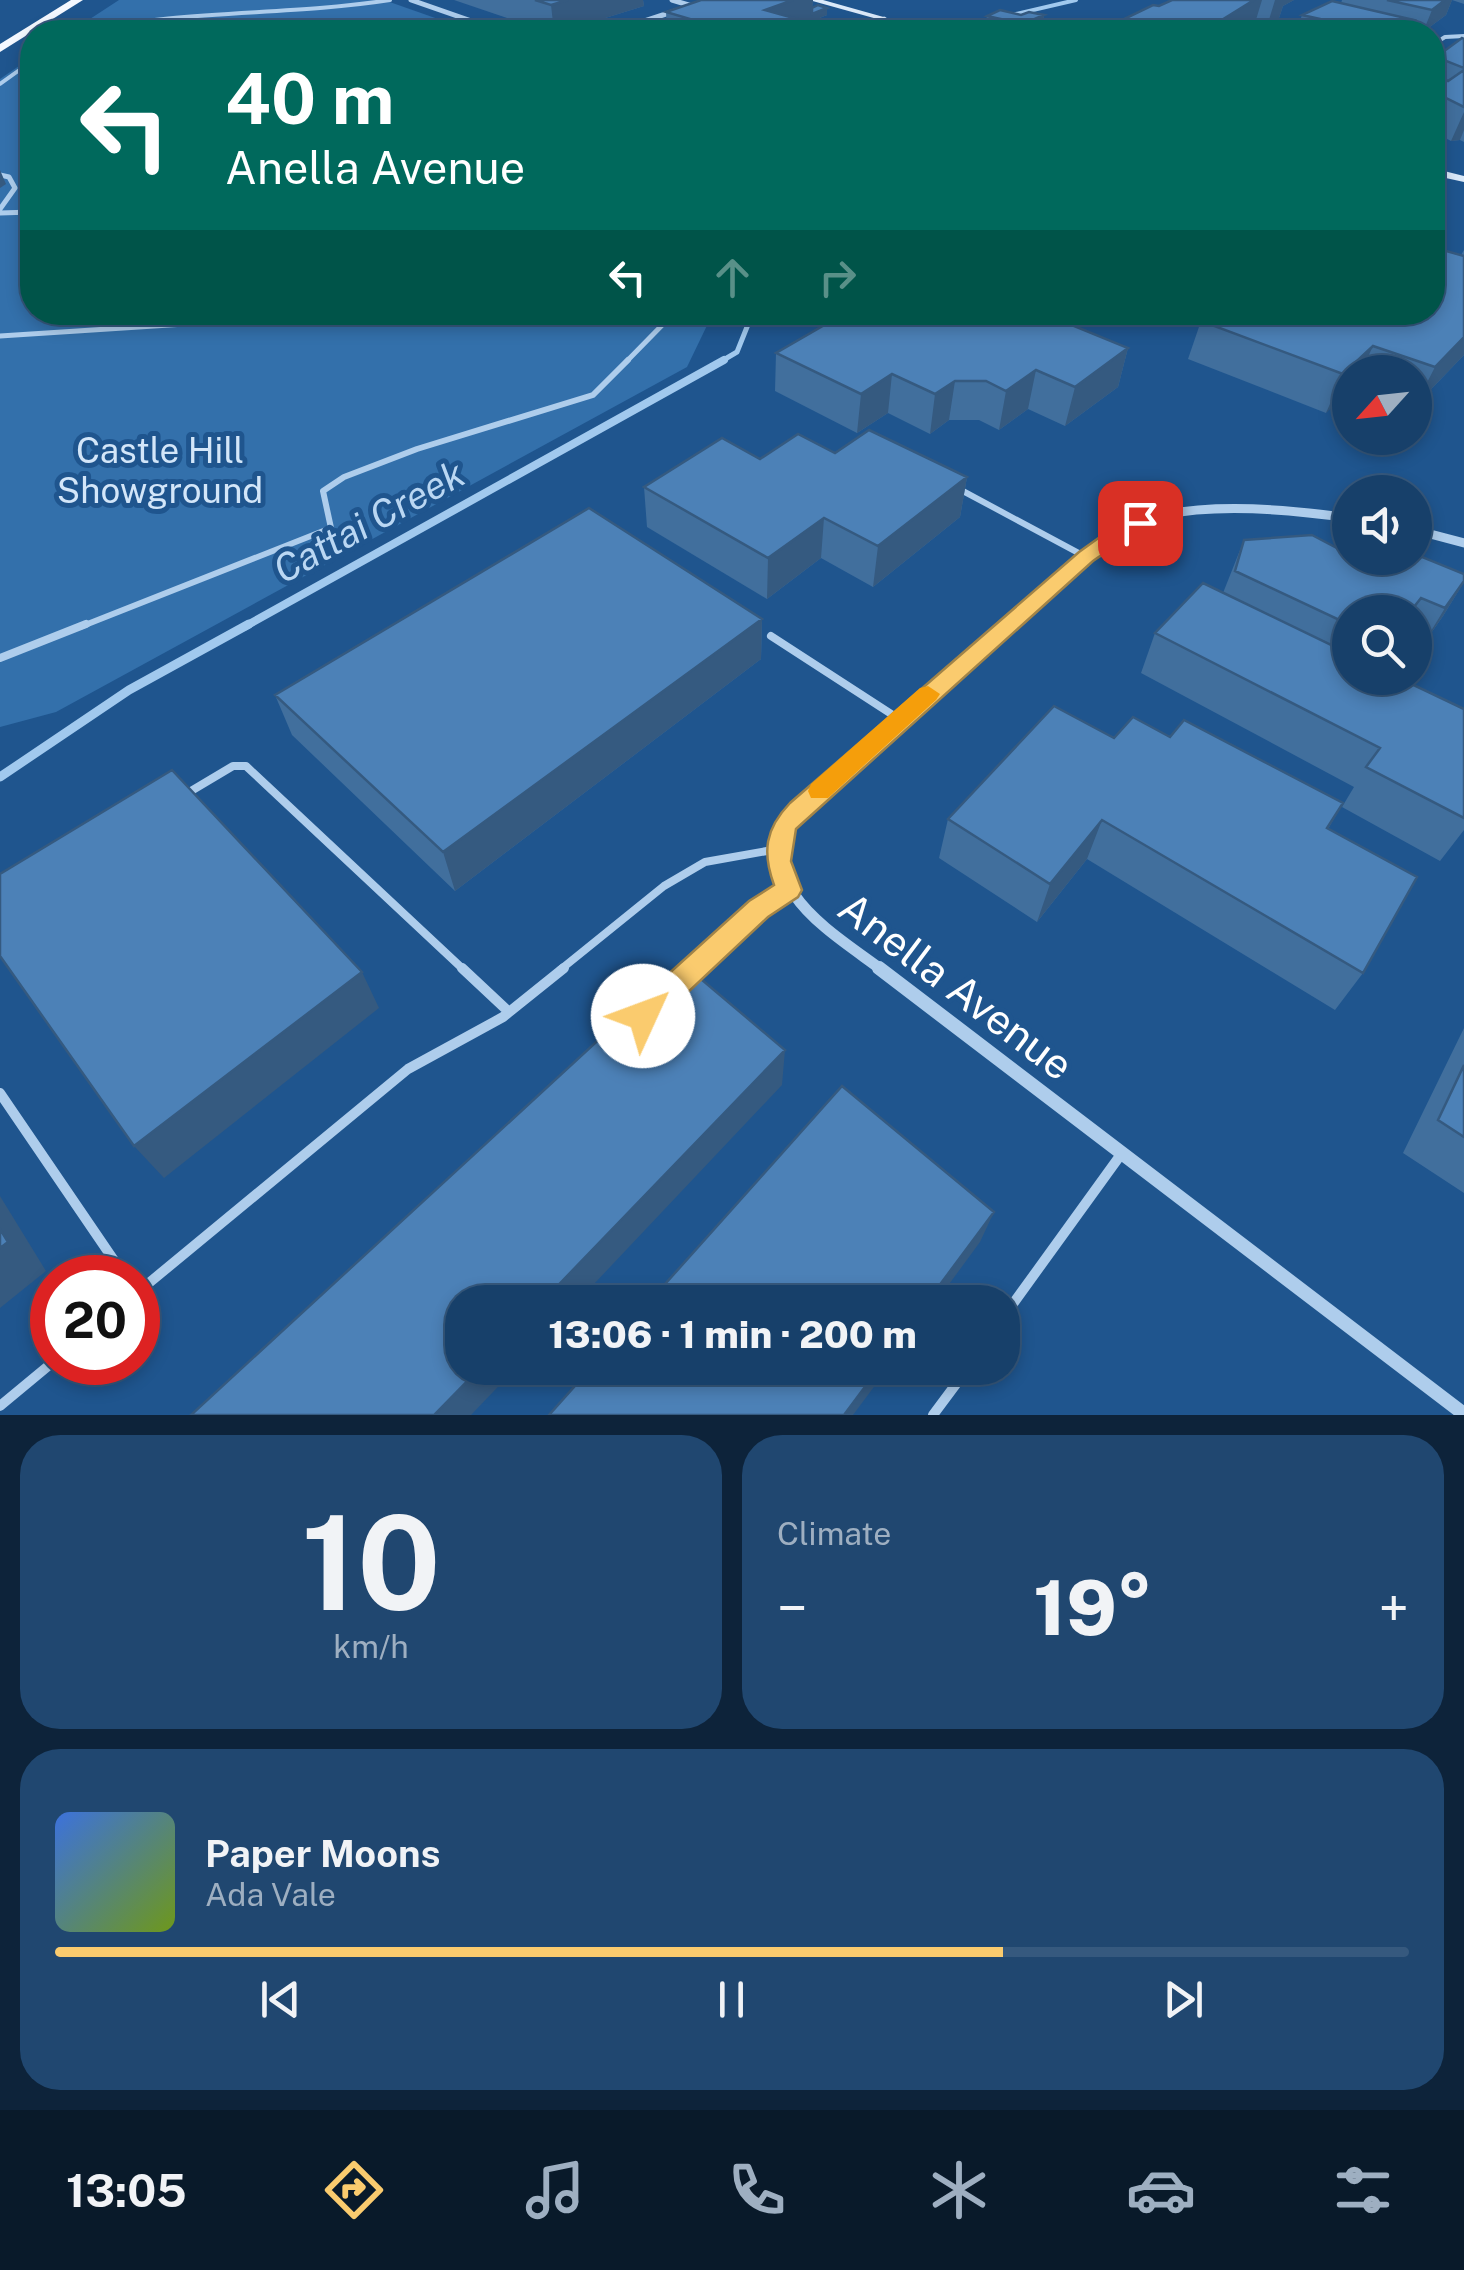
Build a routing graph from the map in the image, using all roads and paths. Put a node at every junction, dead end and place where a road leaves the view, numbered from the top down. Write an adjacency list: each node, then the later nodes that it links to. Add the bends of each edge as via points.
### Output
1 (78, 0): 7 (main road)
2 (97, 0): 8 (main road)
3 (390, 0): 9 (lane)
4 (410, 0): 10 (street)
5 (672, 0): 11 (street, via 692,6)
6 (813, 0): 12 (main road)
7 (46, 20)
8 (64, 20)
9 (174, 20)
10 (468, 20)
11 (648, 20)
12 (884, 20)
13 (0, 175): 14 (lane, via 16,188)
14 (0, 211)
15 (170, 325): 17 (lane)
16 (661, 325): 24 (lane, via 593,395 344,477 323,491 331,528)
17 (0, 336)
18 (961, 490): 22 (lane)
19 (1332, 516): 22 (street, via 1201,510 1140,523)
20 (1432, 535): 21 (street)
21 (1464, 543)
22 (1086, 557): 25 (street)
23 (772, 636): 25 (lane)
24 (0, 658)
25 (899, 719): 27 (street, via 786,823)
26 (169, 804): 30 (lane, via 220,772 246,766)
27 (778, 849): 28 (street, Anella Avenue); 30 (lane, via 687,871)
28 (789, 890): 29 (lane); 32 (street, Anella Avenue, via 816,920)
29 (672, 989)
30 (508, 1012): 34 (lane, via 408,1069)
31 (0, 1093): 33 (lane)
32 (1122, 1153): 35 (lane); 39 (street, Anella Avenue)
33 (110, 1255)
34 (160, 1274)
35 (1020, 1294)
36 (30, 1381): 38 (lane)
37 (956, 1385): 40 (lane)
38 (0, 1406)
39 (1464, 1414)
40 (934, 1415)

